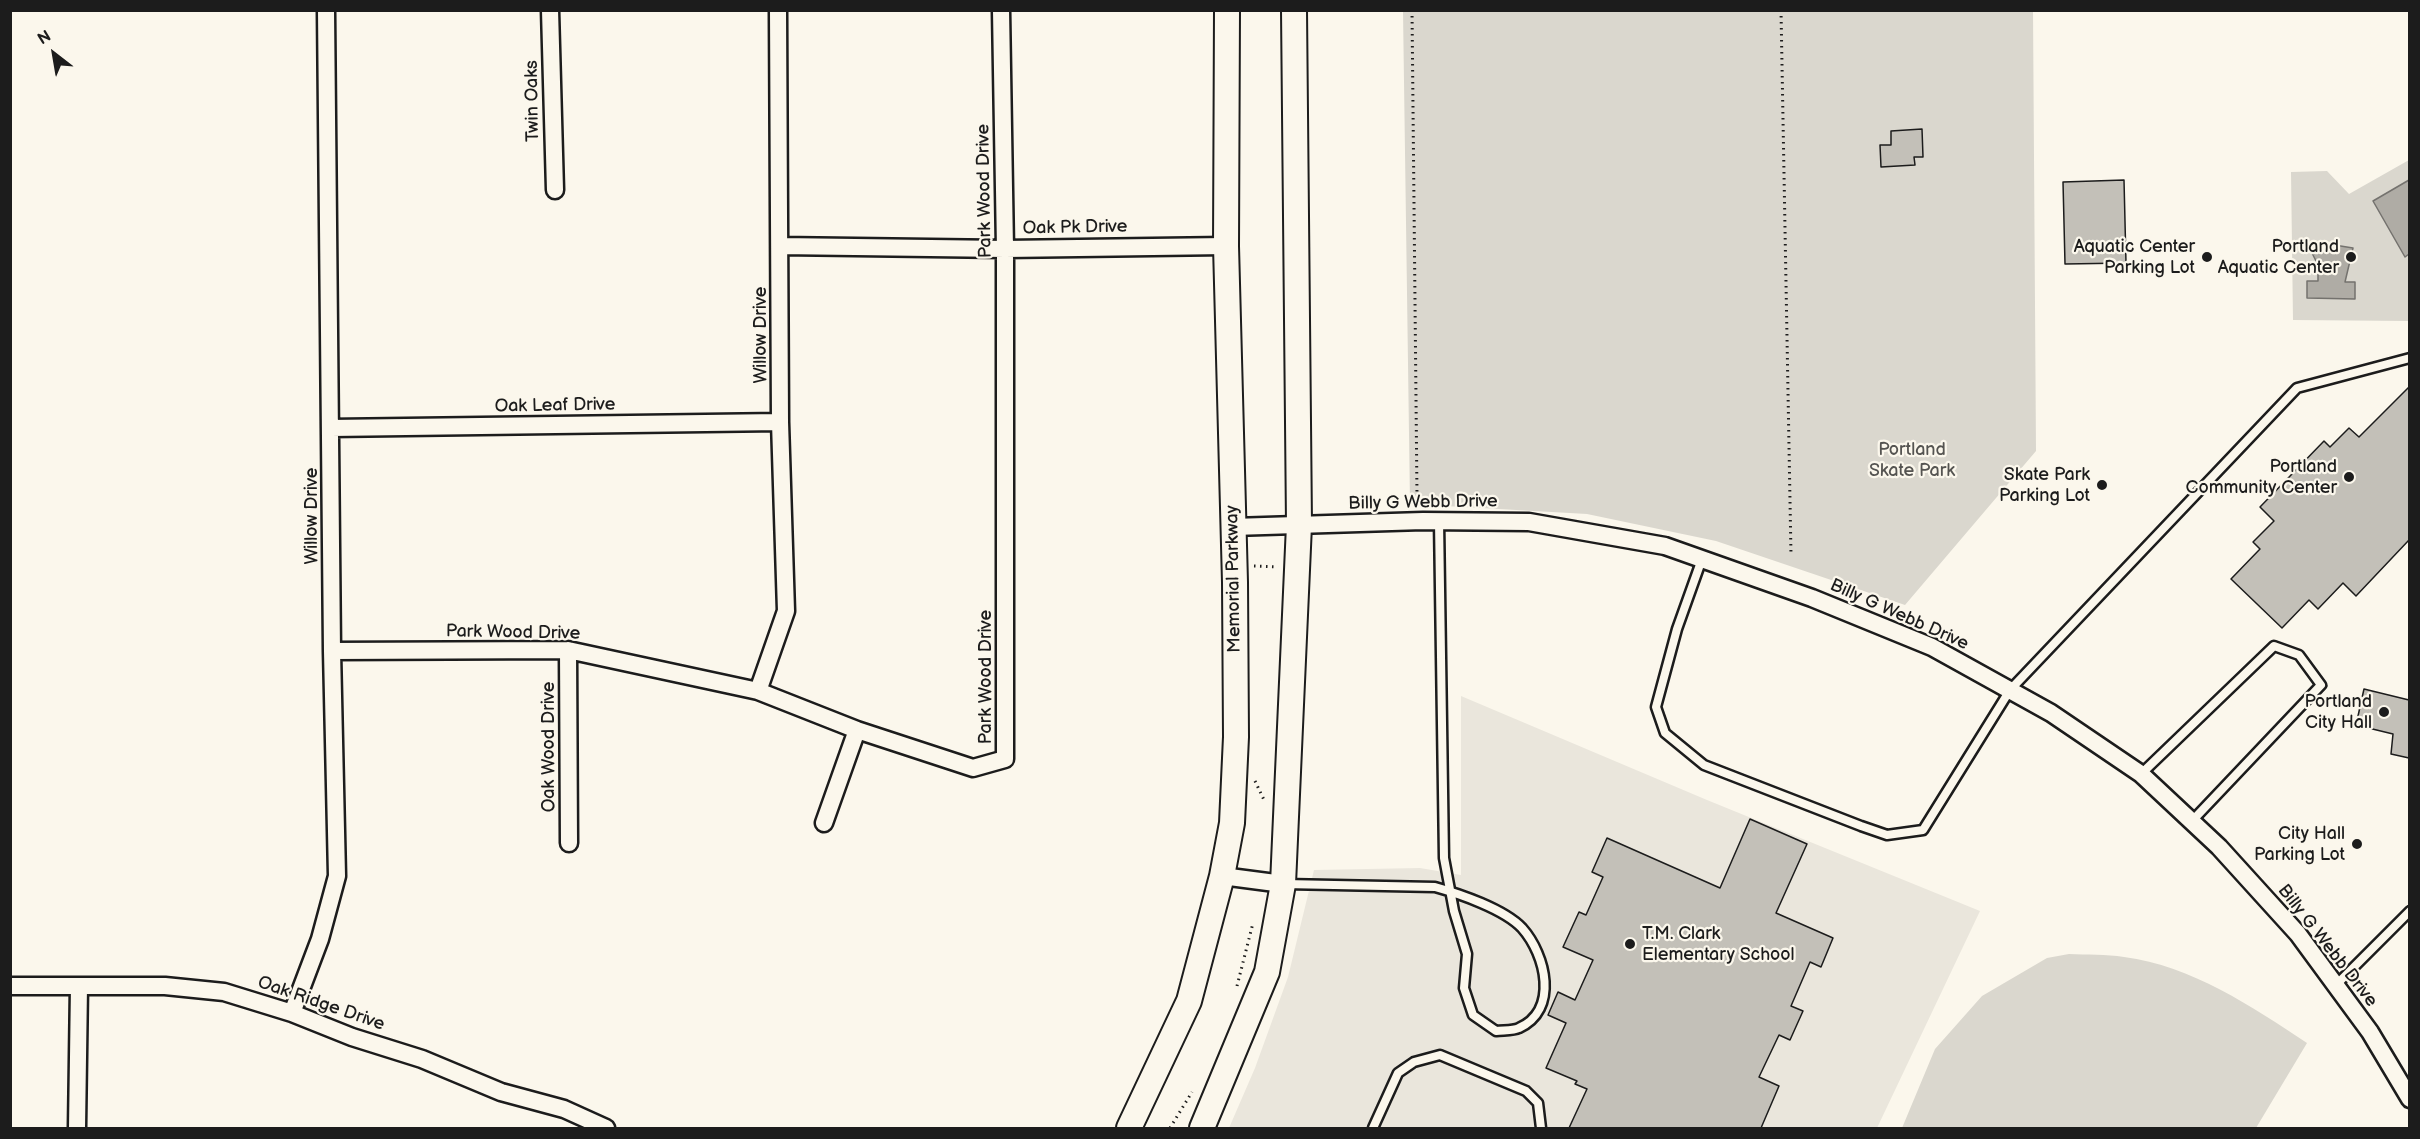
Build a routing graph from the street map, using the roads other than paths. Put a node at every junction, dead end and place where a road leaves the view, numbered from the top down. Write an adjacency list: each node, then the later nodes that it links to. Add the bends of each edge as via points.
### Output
1 (326, 10): 13 (street, Willow Drive)
2 (550, 10): 7 (street, Twin Oaks)
3 (778, 10): 8 (street, Willow Drive)
4 (1001, 10): 10 (street, Park Wood Drive)
5 (1227, 10): 9 (street, Memorial Parkway)
6 (1294, 10): 15 (street)
7 (555, 190)
8 (780, 246): 10 (street, Oak Pk Drive); 12 (street, Willow Drive)
9 (1226, 246): 10 (street, Oak Pk Drive); 16 (street, Memorial Parkway)
10 (1005, 249): 22 (street, Park Wood Drive, via 1005,759 973,768)
11 (2409, 358): 20 (lane, via 2297,388)
12 (780, 422): 13 (street, Oak Leaf Drive); 21 (street, Willow Drive, via 786,611)
13 (331, 428): 19 (street, Willow Drive)
14 (1439, 521): 15 (street, Billy G Webb Drive); 17 (street, Billy G Webb Drive, via 1529,522 1665,546); 29 (lane, via 1444,858)
15 (1299, 525): 16 (street, Billy G Webb Drive); 28 (street)
16 (1233, 527): 27 (street, Memorial Parkway, via 1236,737 1232,823)
17 (1702, 560): 20 (street, Billy G Webb Drive, via 1812,598 1932,647); 20 (lane, via 1677,629 1656,707 1665,733 1704,765 1887,835 1923,830)
18 (568, 650): 19 (street, Park Wood Drive); 21 (street, Park Wood Drive); 26 (street, Oak Wood Drive)
19 (332, 651): 34 (street, Willow Drive, via 338,876)
20 (2010, 690): 23 (street, Billy G Webb Drive)
21 (758, 691): 22 (street, Park Wood Drive)
22 (857, 730): 25 (street)
23 (2141, 774): 24 (street, Billy G Webb Drive); 24 (lane, via 2274,646 2299,655 2320,685)
24 (2192, 821): 31 (street, Billy G Webb Drive, via 2298,934)
25 (824, 823)
26 (569, 843)
27 (1222, 876): 28 (street); 38 (street, Memorial Parkway, via 1189,1001)
28 (1283, 884): 29 (lane, via 1435,886); 39 (street, via 1267,972)
29 (1451, 891): 29 (lane, via 1473,898 1522,928 1541,961 1546,990 1537,1015 1518,1029 1496,1031 1473,1015 1464,988 1467,954)
30 (2409, 911): 31 (lane)
31 (2336, 985): 35 (street, Billy G Webb Drive, via 2370,1032)
32 (10, 986): 33 (street, Oak Ridge Drive)
33 (79, 986): 34 (street, Oak Ridge Drive, via 165,986 224,992); 36 (street)
34 (292, 1013): 37 (street, Oak Ridge Drive, via 501,1092 564,1109)
35 (2409, 1099)
36 (77, 1128)
37 (606, 1128)
38 (1129, 1128)
39 (1202, 1128)
40 (1373, 1128): 41 (lane, via 1398,1072 1414,1062 1440,1055 1526,1091 1538,1103)
41 (1541, 1128)

